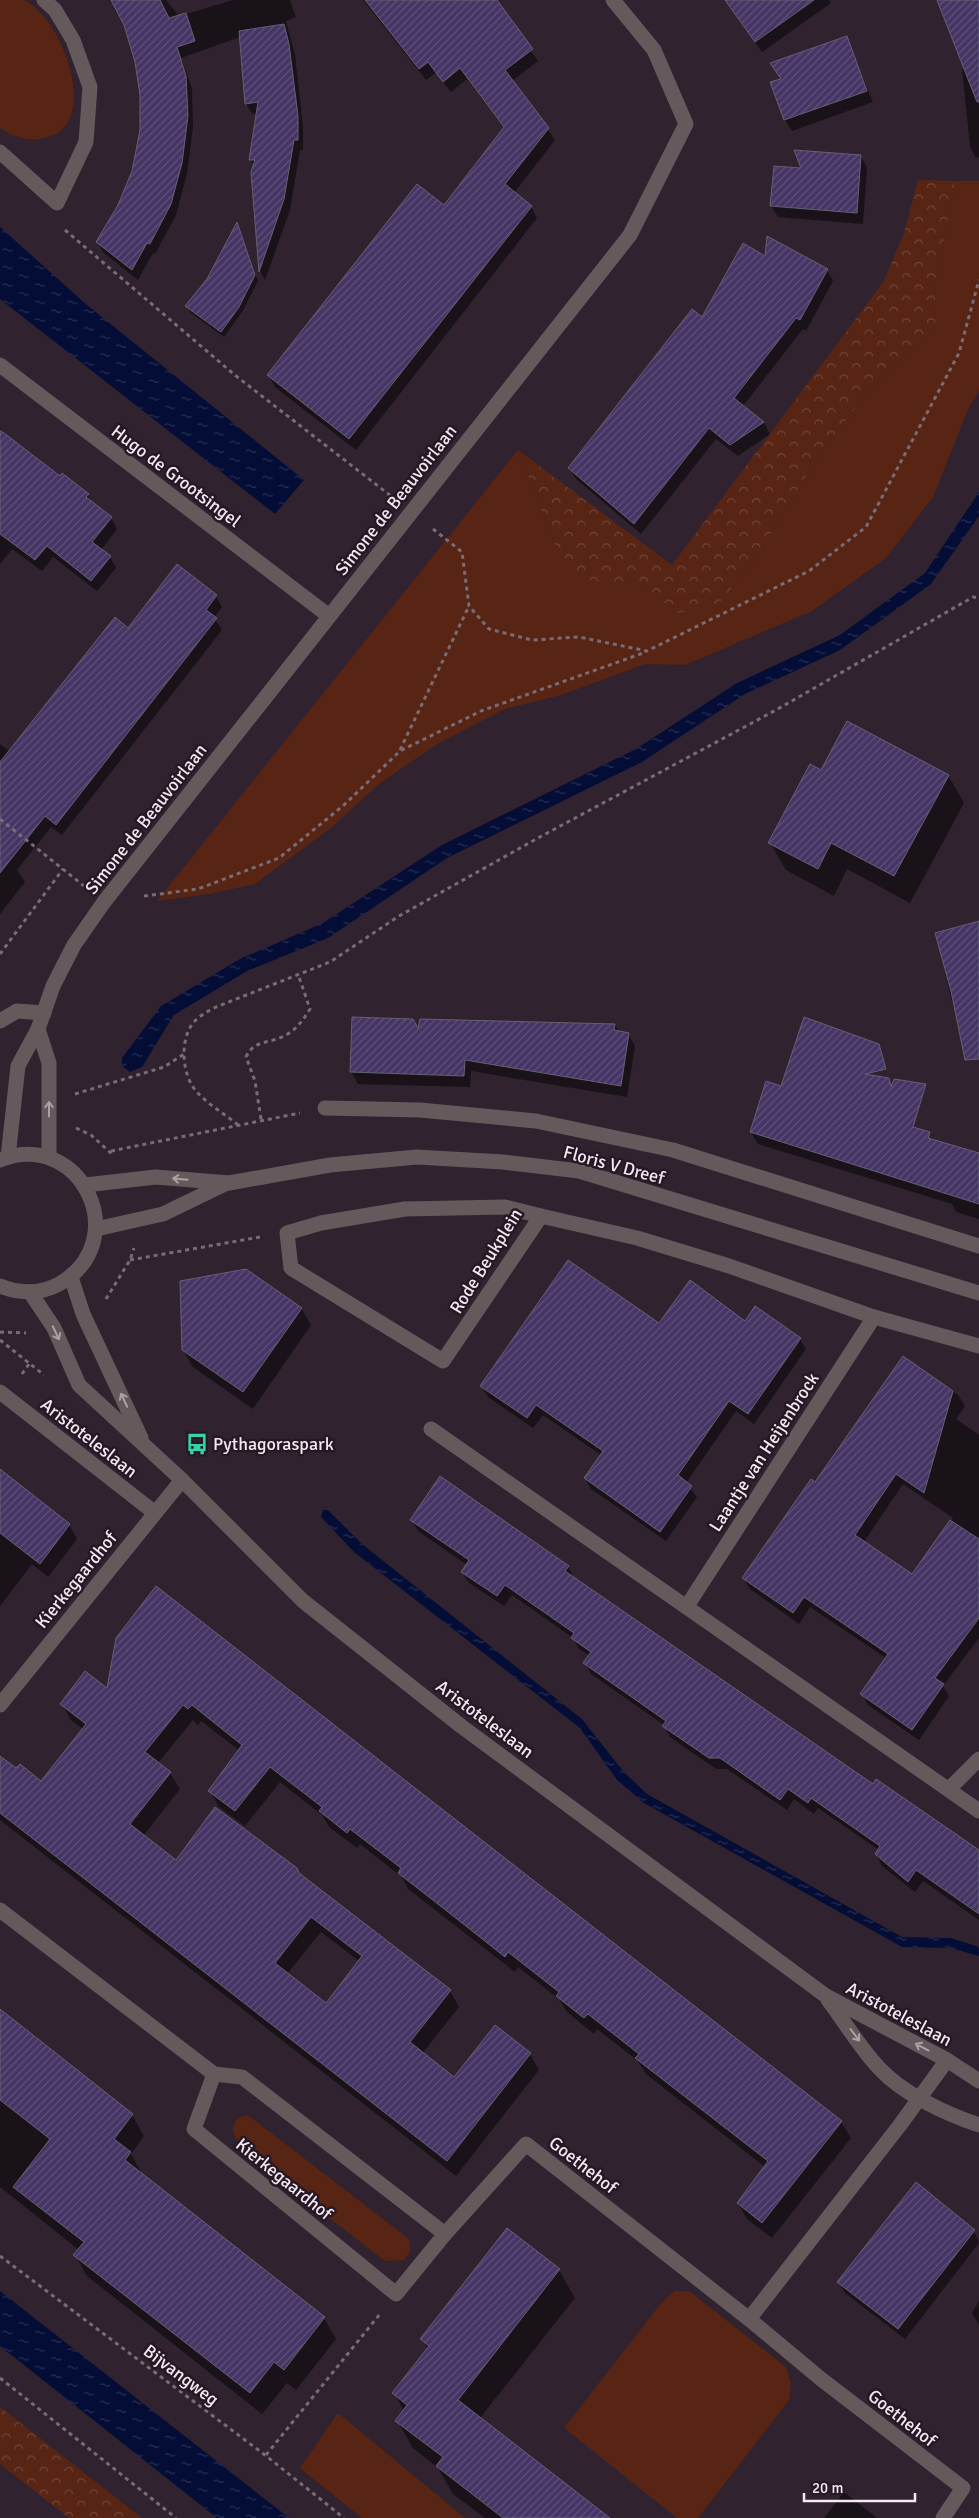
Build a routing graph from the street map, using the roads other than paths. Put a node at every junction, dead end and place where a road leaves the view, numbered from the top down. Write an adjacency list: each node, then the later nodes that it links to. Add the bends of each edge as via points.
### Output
1 (44, 0): 3 (street, via 55,10 73,40 90,87 86,142 57,203)
2 (613, 0): 5 (street, Simone de Beauvoirlaan, via 654,50 686,124 630,235)
3 (0, 152)
4 (0, 365): 5 (street, Hugo de Grootsingel)
5 (329, 616): 6 (street, Simone de Beauvoirlaan, via 104,902 74,945)
6 (44, 1012): 7 (street, via 17,1011); 8 (street, Simone de Beauvoirlaan)
7 (0, 1021)
8 (38, 1029): 10 (street, Simone de Beauvoirlaan, via 18,1066); 11 (street, one-way to 8, via 49,1063)
9 (325, 1108): 16 (street, Floris V Dreef, via 420,1110 536,1120 673,1150)
10 (4, 1158): 11 (street, via 29,1154)
11 (49, 1158): 13 (street, via 70,1168)
12 (228, 1183): 13 (street, Floris V Dreef, one-way to 13, via 156,1177); 15 (street, Floris V Dreef, via 163,1214); 20 (street, Floris V Dreef, via 330,1165 417,1157 579,1171)
13 (85, 1185): 15 (street, via 94,1206)
14 (541, 1216): 14 (street, Rode Beukplein, via 505,1207 405,1209 322,1223 286,1233 292,1268 443,1361); 21 (street, via 637,1238 729,1266)
15 (96, 1229): 17 (street, via 88,1256)
16 (979, 1246)
17 (71, 1277): 19 (street, via 51,1288); 25 (street, Aristoteleslaan, one-way to 17, via 83,1314)
18 (0, 1286): 19 (street)
19 (30, 1292): 25 (street, Aristoteleslaan, one-way to 25, via 54,1328 79,1385)
20 (979, 1293)
21 (874, 1318): 22 (street); 28 (street, Laantje van Heijenbrock)
22 (979, 1346)
23 (0, 1392): 27 (street, Aristoteleslaan)
24 (431, 1430): 28 (street)
25 (144, 1444): 26 (street, Aristoteleslaan)
26 (182, 1480): 27 (street, Kierkegaardhof); 34 (street, Aristoteleslaan, via 303,1601 469,1732)
27 (155, 1513): 29 (street, Kierkegaardhof)
28 (687, 1606): 31 (street)
29 (0, 1705)
30 (979, 1759): 31 (street)
31 (949, 1789): 32 (street)
32 (979, 1810)
33 (0, 1910): 36 (street)
34 (826, 1996): 35 (street, Aristoteleslaan, one-way to 34); 38 (street, Aristoteleslaan, one-way to 38, via 879,2069)
35 (947, 2060): 37 (street, Aristoteleslaan); 38 (street)
36 (214, 2074): 40 (street, via 242,2077); 41 (street, Kierkegaardhof, via 194,2129)
37 (979, 2081)
38 (920, 2099): 39 (street, Aristoteleslaan, via 953,2117); 42 (street)
39 (979, 2125)
40 (445, 2234): 41 (street, Goethehof); 42 (street, Goethehof, via 526,2144)
41 (396, 2294)
42 (750, 2319): 43 (street, Goethehof, via 821,2379 963,2488)
43 (943, 2518)

